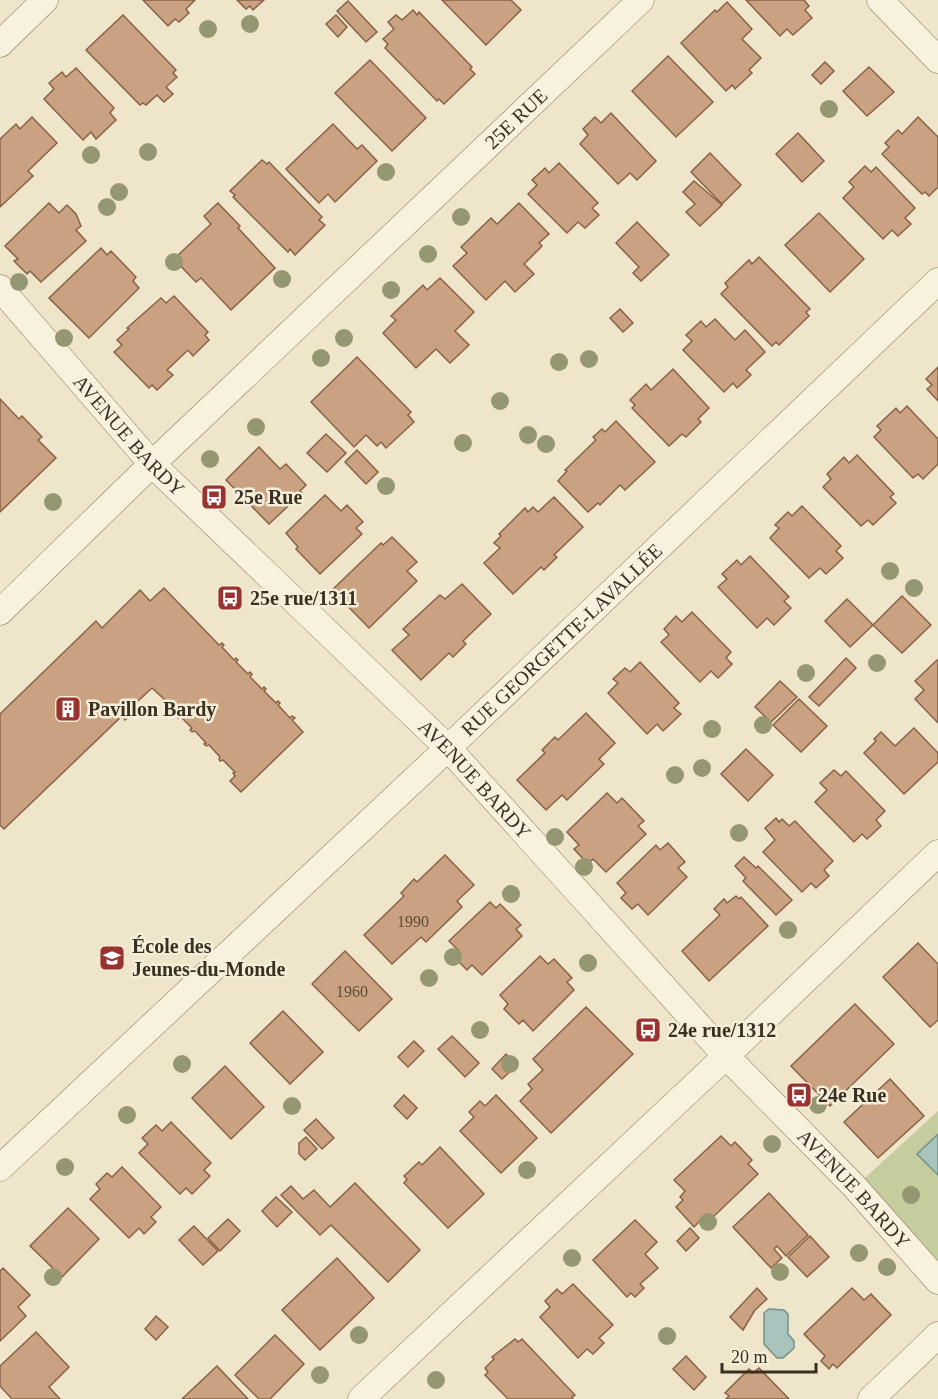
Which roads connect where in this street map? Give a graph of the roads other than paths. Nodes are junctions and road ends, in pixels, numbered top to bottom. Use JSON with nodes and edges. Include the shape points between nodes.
{"nodes":[{"id":1,"x":45,"y":0,"type":"edge"},
{"id":2,"x":641,"y":0,"type":"edge"},
{"id":3,"x":880,"y":0,"type":"edge"},
{"id":4,"x":0,"y":44,"type":"edge"},
{"id":5,"x":938,"y":60,"type":"edge"},
{"id":6,"x":938,"y":281,"type":"edge"},
{"id":7,"x":0,"y":288,"type":"edge"},
{"id":8,"x":152,"y":464,"type":"junction"},
{"id":9,"x":0,"y":612,"type":"edge"},
{"id":10,"x":448,"y":748,"type":"junction"},
{"id":11,"x":938,"y":853,"type":"edge"},
{"id":12,"x":726,"y":1056,"type":"junction"},
{"id":13,"x":0,"y":1168,"type":"edge"},
{"id":14,"x":938,"y":1281,"type":"edge"},
{"id":15,"x":938,"y":1335,"type":"edge"},
{"id":16,"x":361,"y":1399,"type":"edge"},
{"id":17,"x":871,"y":1399,"type":"edge"}],
"edges":[{"from":1,"to":4,"type":"street"},
{"from":2,"to":8,"type":"street","name":"25E RUE"},
{"from":3,"to":5,"type":"street"},
{"from":6,"to":10,"type":"street","name":"RUE GEORGETTE-LAVALLÉE"},
{"from":7,"to":8,"type":"street","name":"AVENUE BARDY"},
{"from":8,"to":9,"type":"street","name":"25E RUE"},
{"from":8,"to":10,"type":"street","name":"AVENUE BARDY"},
{"from":10,"to":12,"type":"street","name":"AVENUE BARDY"},
{"from":10,"to":13,"type":"street","name":"RUE GEORGETTE-LAVALLÉE"},
{"from":11,"to":12,"type":"street"},
{"from":12,"to":14,"type":"street","name":"AVENUE BARDY","via":[[853,1185]]},
{"from":12,"to":16,"type":"street"},
{"from":15,"to":17,"type":"street"}]}
